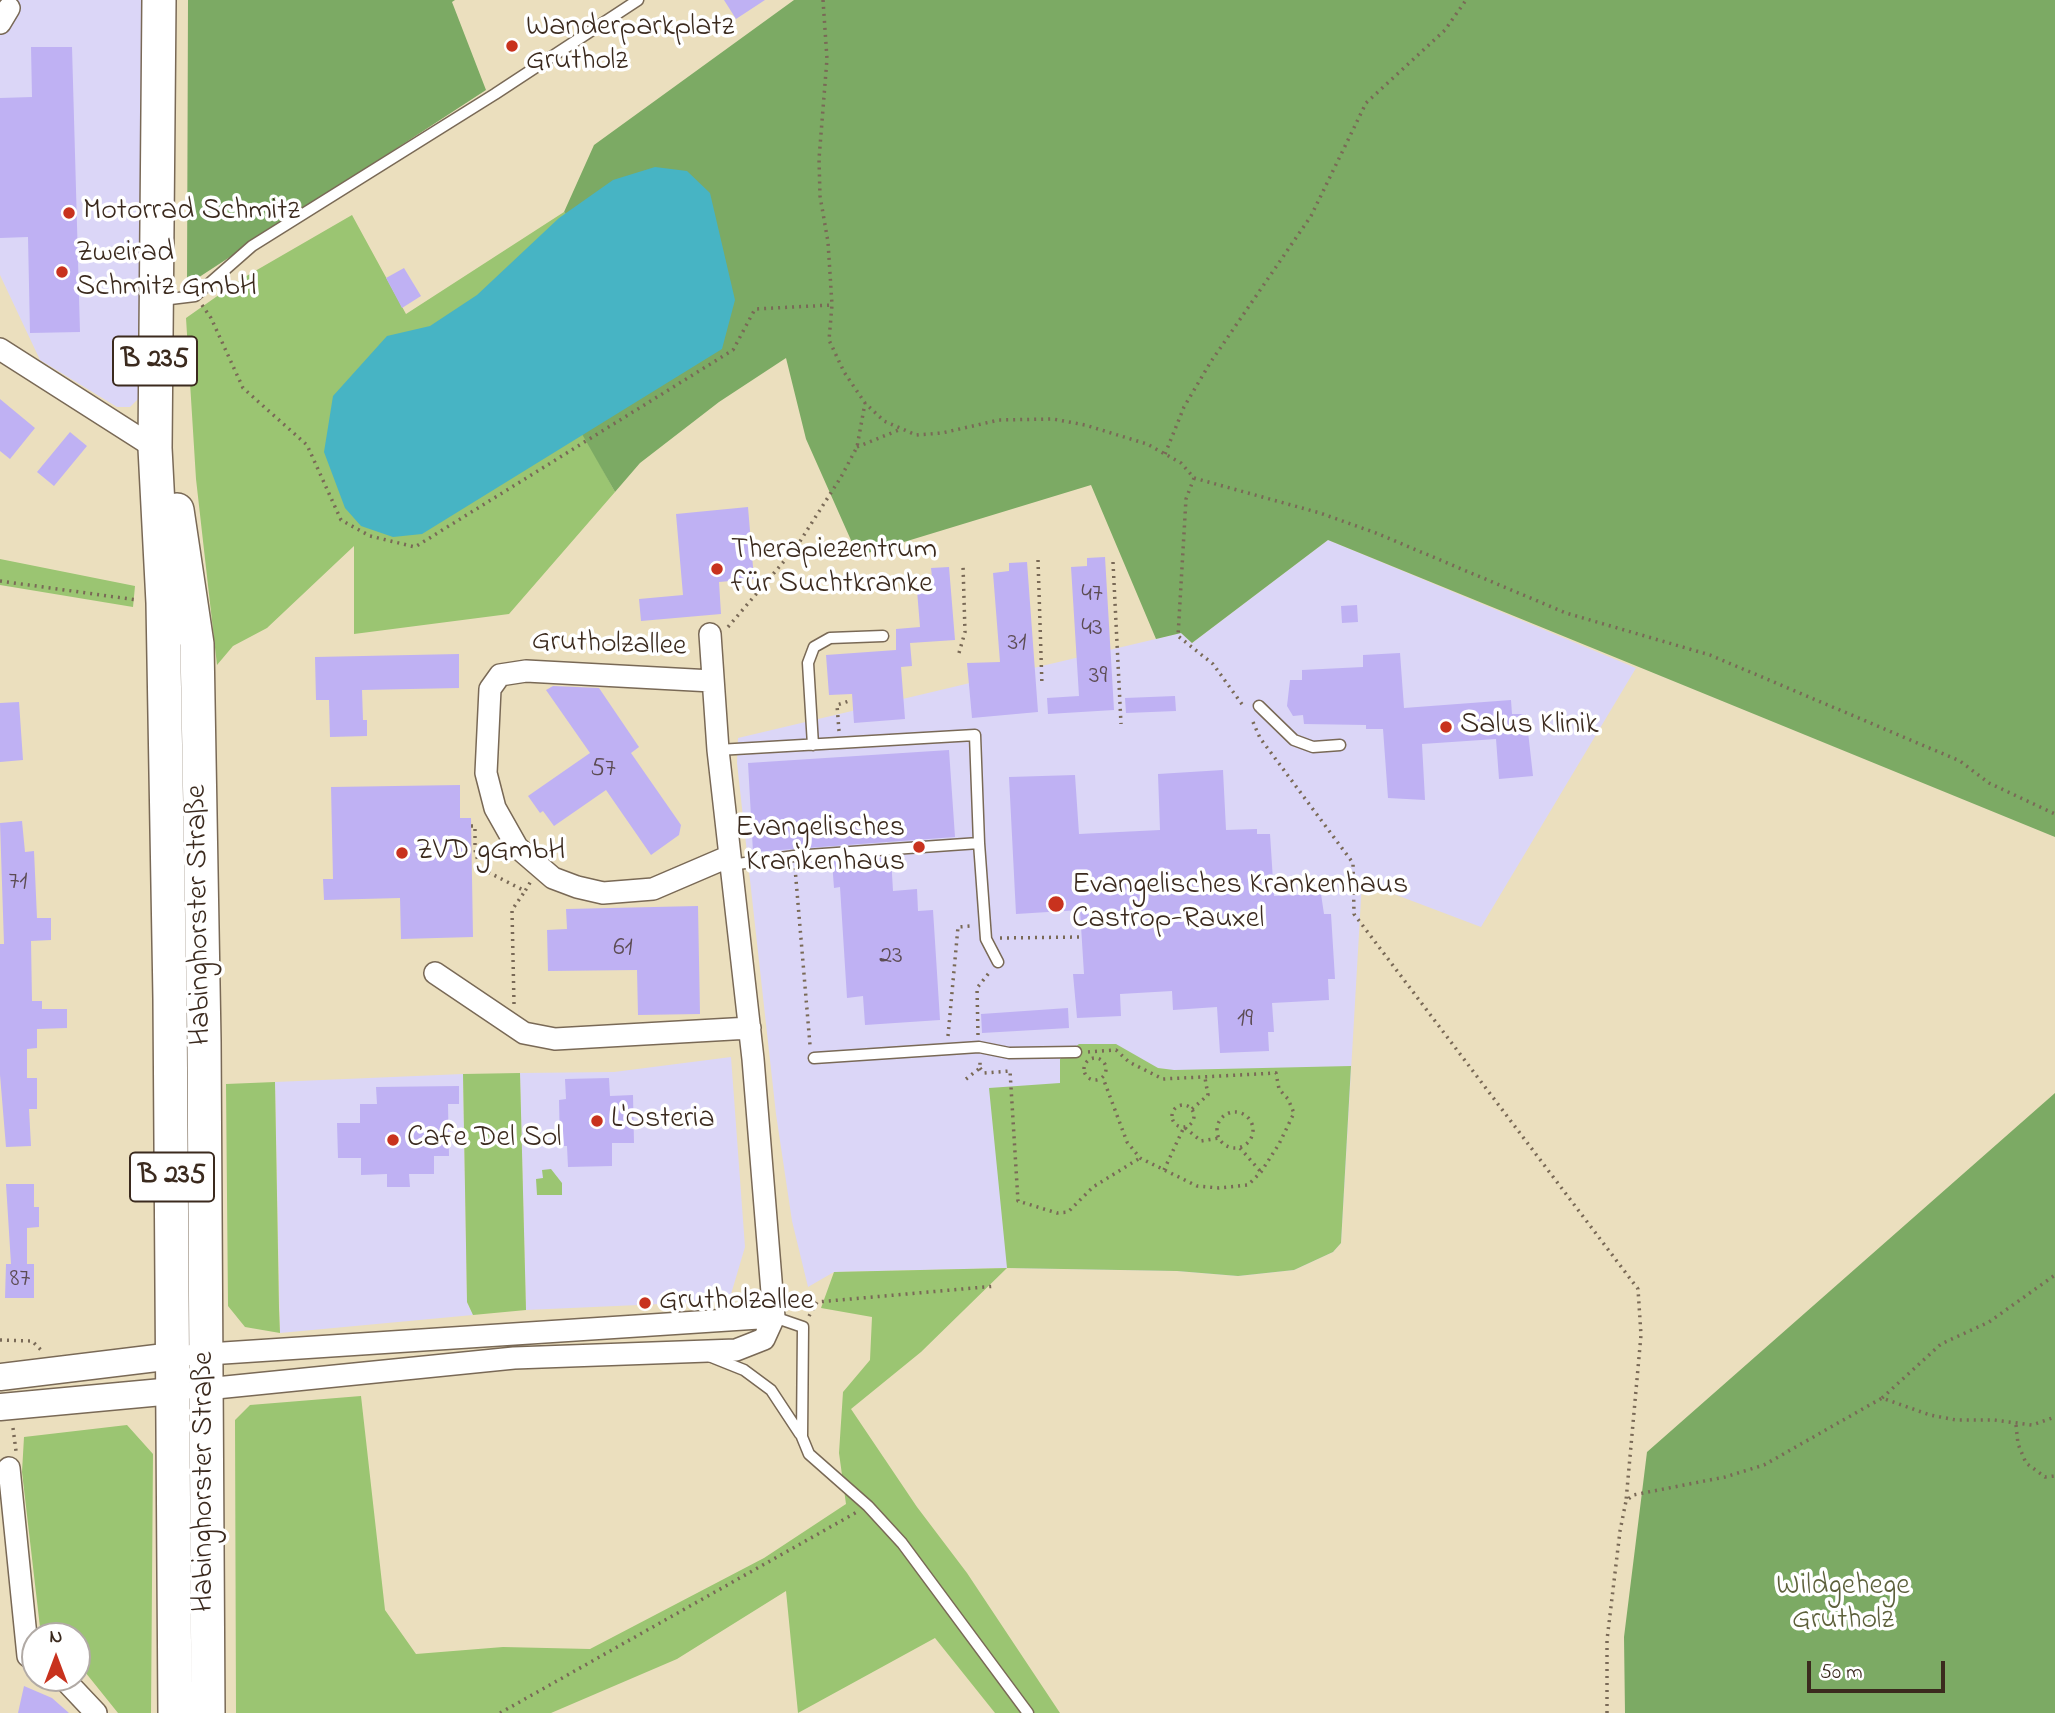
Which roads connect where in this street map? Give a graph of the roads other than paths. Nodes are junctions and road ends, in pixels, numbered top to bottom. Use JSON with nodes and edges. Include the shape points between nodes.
{"nodes":[{"id":1,"x":159,"y":0,"type":"edge"},
{"id":2,"x":638,"y":0,"type":"edge"},
{"id":3,"x":174,"y":299,"type":"junction"},
{"id":4,"x":0,"y":349,"type":"edge"},
{"id":5,"x":155,"y":448,"type":"junction"},
{"id":6,"x":177,"y":514,"type":"junction"},
{"id":7,"x":710,"y":634,"type":"road end"},
{"id":8,"x":883,"y":636,"type":"dead end"},
{"id":9,"x":712,"y":681,"type":"junction"},
{"id":10,"x":1259,"y":706,"type":"dead end"},
{"id":11,"x":813,"y":745,"type":"junction"},
{"id":12,"x":1340,"y":745,"type":"dead end"},
{"id":13,"x":718,"y":750,"type":"junction"},
{"id":14,"x":979,"y":844,"type":"junction"},
{"id":15,"x":730,"y":860,"type":"junction"},
{"id":16,"x":998,"y":962,"type":"road end"},
{"id":17,"x":435,"y":972,"type":"dead end"},
{"id":18,"x":750,"y":1028,"type":"junction"},
{"id":19,"x":1076,"y":1052,"type":"road end"},
{"id":20,"x":812,"y":1056,"type":"road end"},
{"id":21,"x":775,"y":1317,"type":"junction"},
{"id":22,"x":696,"y":1352,"type":"junction"},
{"id":23,"x":205,"y":1354,"type":"junction"},
{"id":24,"x":173,"y":1356,"type":"junction"},
{"id":25,"x":0,"y":1377,"type":"edge"},
{"id":26,"x":206,"y":1389,"type":"junction"},
{"id":27,"x":173,"y":1391,"type":"junction"},
{"id":28,"x":0,"y":1407,"type":"edge"},
{"id":29,"x":802,"y":1437,"type":"junction"},
{"id":30,"x":4,"y":1469,"type":"edge"},
{"id":31,"x":27,"y":1622,"type":"edge"},
{"id":32,"x":79,"y":1692,"type":"edge"},
{"id":33,"x":96,"y":1713,"type":"edge"},
{"id":34,"x":175,"y":1713,"type":"edge"},
{"id":35,"x":208,"y":1713,"type":"edge"},
{"id":36,"x":1028,"y":1713,"type":"edge"}],
"edges":[{"from":1,"to":3,"type":"main road","name":"Habinghorster Straße","number":"B 235","via":[[160,119]]},
{"from":2,"to":3,"type":"lane"},
{"from":3,"to":5,"type":"main road","name":"Habinghorster Straße","number":"B 235"},
{"from":3,"to":6,"type":"main road","name":"Habinghorster Straße","number":"B 235"},
{"from":4,"to":5,"type":"street"},
{"from":5,"to":6,"type":"main road","via":[[164,456],[167,489]]},
{"from":5,"to":24,"type":"main road","name":"Habinghorster Straße","number":"B 235","via":[[163,603]]},
{"from":6,"to":23,"type":"main road","name":"Habinghorster Straße","number":"B 235","via":[[197,644]]},
{"from":7,"to":9,"type":"street","name":"Grutholzallee"},
{"from":8,"to":11,"type":"lane","via":[[831,638],[814,647],[808,663]]},
{"from":9,"to":13,"type":"street","name":"Grutholzallee"},
{"from":9,"to":15,"type":"street","name":"Grutholzallee","via":[[526,671],[500,675],[490,689],[486,773],[495,808],[517,847],[554,878],[603,894],[653,888]]},
{"from":10,"to":12,"type":"lane","via":[[1294,740],[1313,747]]},
{"from":11,"to":13,"type":"lane"},
{"from":11,"to":14,"type":"lane","via":[[975,735]]},
{"from":13,"to":15,"type":"street","name":"Grutholzallee"},
{"from":14,"to":15,"type":"lane"},
{"from":14,"to":16,"type":"lane","via":[[986,939]]},
{"from":15,"to":18,"type":"street","name":"Grutholzallee"},
{"from":17,"to":18,"type":"street","via":[[513,1027],[555,1039]]},
{"from":18,"to":21,"type":"street","name":"Grutholzallee"},
{"from":19,"to":20,"type":"lane","via":[[1009,1054],[979,1047]]},
{"from":21,"to":22,"type":"street","via":[[764,1339],[754,1345]]},
{"from":21,"to":23,"type":"street"},
{"from":21,"to":29,"type":"lane","via":[[803,1327]]},
{"from":22,"to":26,"type":"street","via":[[514,1358]]},
{"from":22,"to":29,"type":"lane","via":[[744,1370],[771,1390]]},
{"from":23,"to":24,"type":"street"},
{"from":23,"to":26,"type":"main road","name":"Habinghorster Straße","number":"B 235"},
{"from":24,"to":25,"type":"street"},
{"from":24,"to":27,"type":"main road","name":"Habinghorster Straße","number":"B 235"},
{"from":26,"to":27,"type":"street"},
{"from":26,"to":35,"type":"main road","name":"Habinghorster Straße","number":"B 235"},
{"from":27,"to":28,"type":"street"},
{"from":27,"to":34,"type":"main road","name":"Habinghorster Straße","number":"B 235"},
{"from":29,"to":36,"type":"lane","via":[[809,1454],[902,1543]]},
{"from":30,"to":31,"type":"street"},
{"from":32,"to":33,"type":"street"}]}
